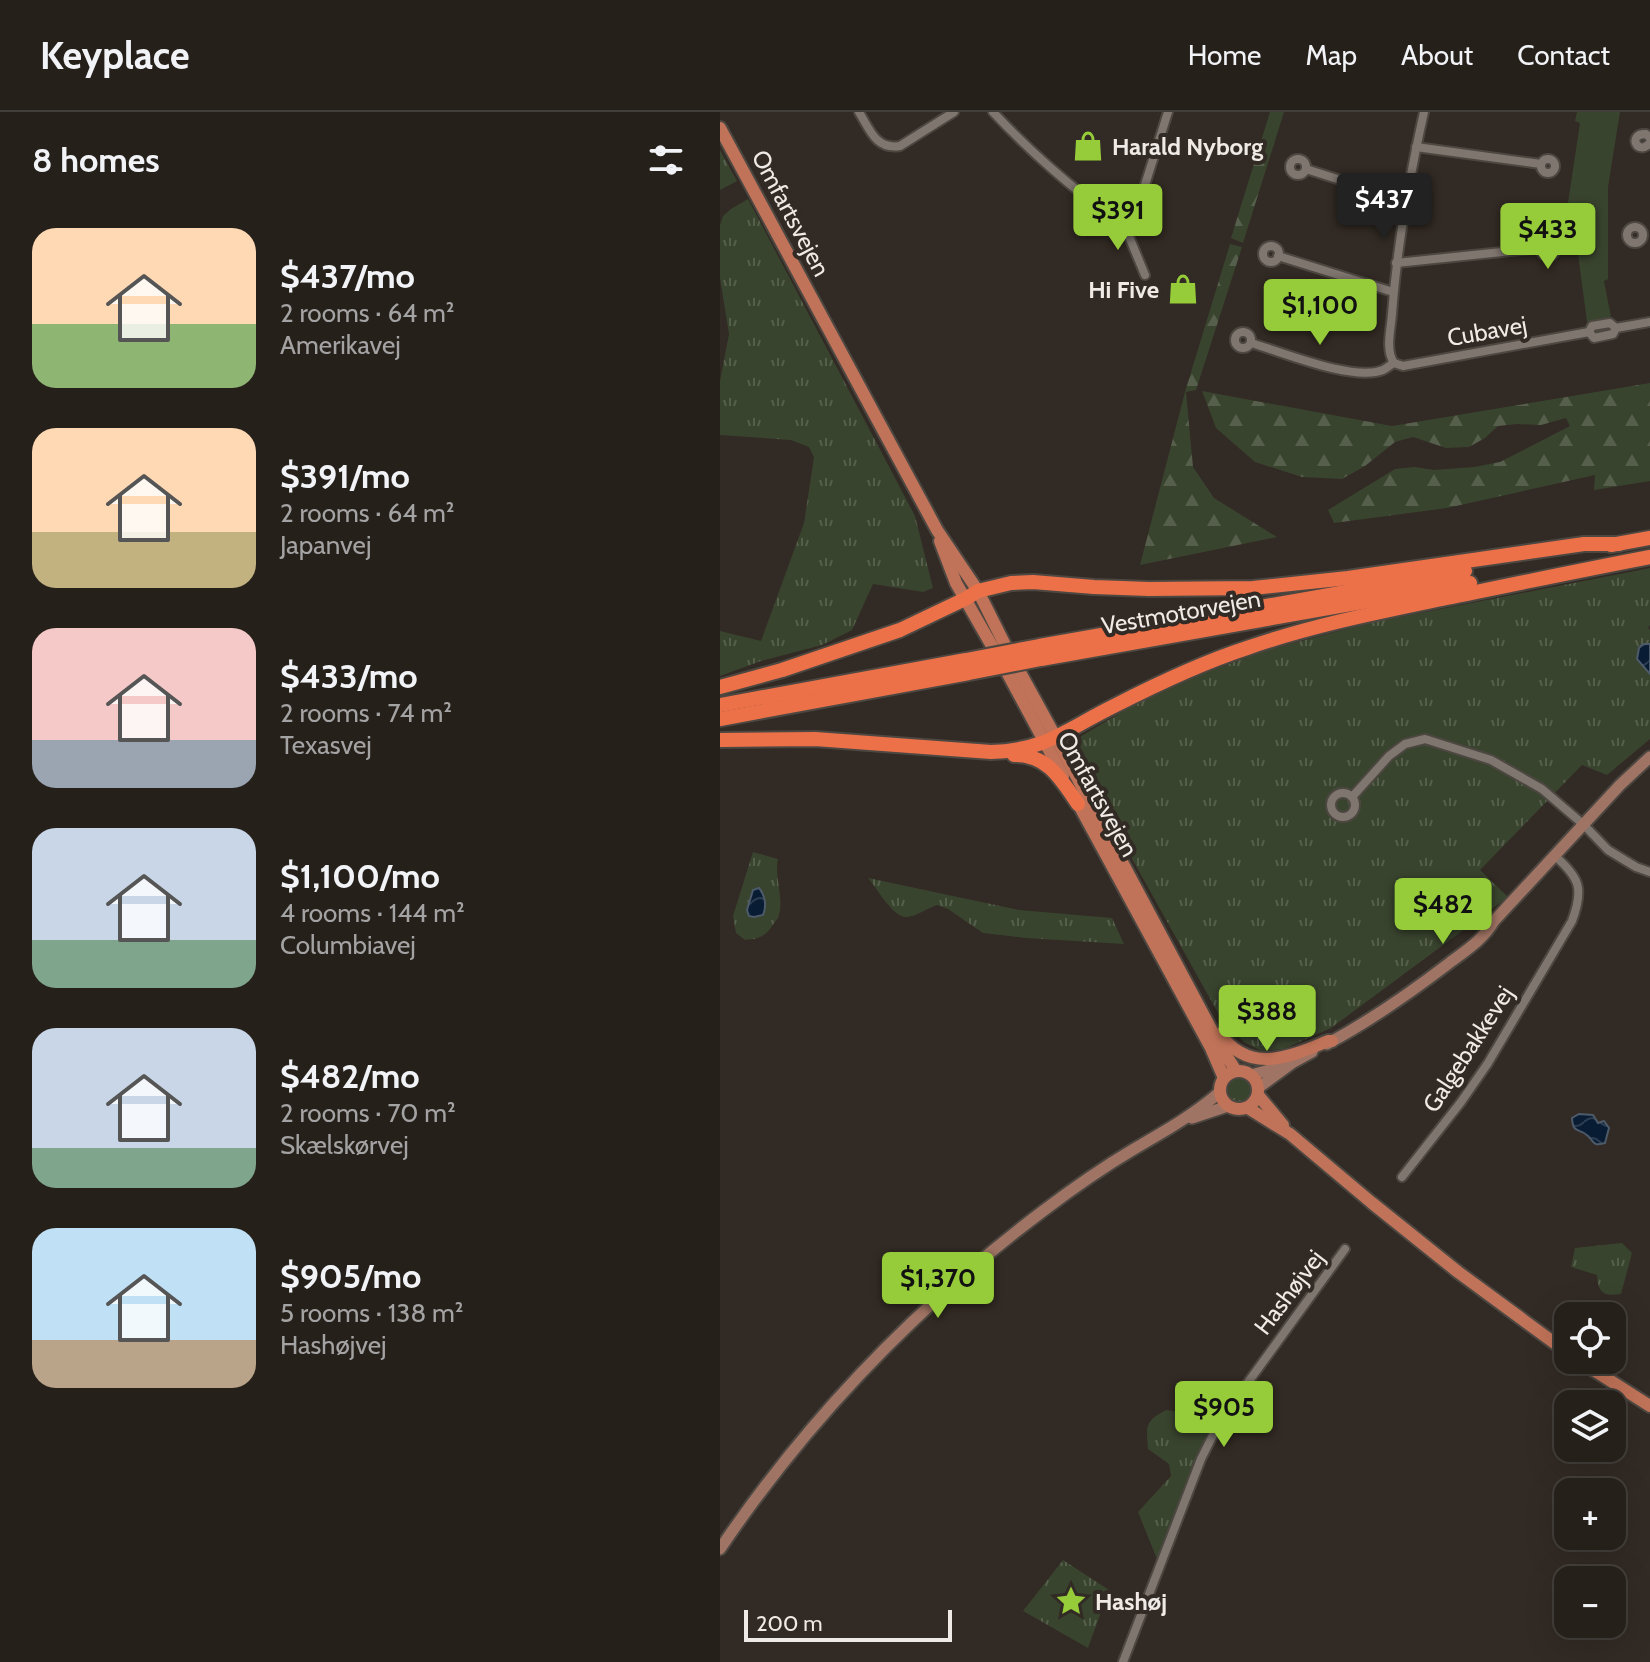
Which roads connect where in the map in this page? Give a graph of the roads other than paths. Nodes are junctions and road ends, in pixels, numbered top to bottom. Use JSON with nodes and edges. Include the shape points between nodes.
{"nodes":[{"id":1,"x":859,"y":112,"type":"edge"},
{"id":2,"x":954,"y":112,"type":"edge"},
{"id":3,"x":993,"y":112,"type":"edge"},
{"id":4,"x":1168,"y":112,"type":"edge"},
{"id":5,"x":1424,"y":112,"type":"edge"},
{"id":6,"x":720,"y":128,"type":"edge"},
{"id":7,"x":1416,"y":147,"type":"junction"},
{"id":8,"x":1541,"y":164,"type":"dead end"},
{"id":9,"x":1306,"y":169,"type":"dead end"},
{"id":10,"x":1406,"y":201,"type":"junction"},
{"id":11,"x":1121,"y":217,"type":"junction"},
{"id":12,"x":1541,"y":248,"type":"dead end"},
{"id":13,"x":1278,"y":256,"type":"dead end"},
{"id":14,"x":1396,"y":263,"type":"junction"},
{"id":15,"x":1145,"y":275,"type":"dead end"},
{"id":16,"x":1393,"y":292,"type":"junction"},
{"id":17,"x":1650,"y":322,"type":"edge"},
{"id":18,"x":1251,"y":343,"type":"dead end"},
{"id":19,"x":1394,"y":363,"type":"junction"},
{"id":20,"x":1650,"y":538,"type":"edge"},
{"id":21,"x":1619,"y":544,"type":"junction"},
{"id":22,"x":1650,"y":551,"type":"edge"},
{"id":23,"x":1650,"y":557,"type":"edge"},
{"id":24,"x":971,"y":595,"type":"junction"},
{"id":25,"x":1040,"y":653,"type":"junction"},
{"id":26,"x":968,"y":667,"type":"junction"},
{"id":27,"x":720,"y":687,"type":"edge"},
{"id":28,"x":720,"y":705,"type":"edge"},
{"id":29,"x":720,"y":719,"type":"edge"},
{"id":30,"x":720,"y":740,"type":"edge"},
{"id":31,"x":1050,"y":740,"type":"junction"},
{"id":32,"x":947,"y":749,"type":"junction"},
{"id":33,"x":1650,"y":757,"type":"edge"},
{"id":34,"x":1352,"y":797,"type":"dead end"},
{"id":35,"x":1078,"y":804,"type":"junction"},
{"id":36,"x":1584,"y":825,"type":"junction"},
{"id":37,"x":1555,"y":856,"type":"junction"},
{"id":38,"x":1650,"y":872,"type":"edge"},
{"id":39,"x":1192,"y":992,"type":"junction"},
{"id":40,"x":1332,"y":1041,"type":"junction"},
{"id":41,"x":1292,"y":1063,"type":"junction"},
{"id":42,"x":1230,"y":1074,"type":"junction"},
{"id":43,"x":1251,"y":1075,"type":"junction"},
{"id":44,"x":1220,"y":1092,"type":"junction"},
{"id":45,"x":1258,"y":1092,"type":"junction"},
{"id":46,"x":1228,"y":1106,"type":"junction"},
{"id":47,"x":1248,"y":1108,"type":"junction"},
{"id":48,"x":1184,"y":1120,"type":"junction"},
{"id":49,"x":1290,"y":1134,"type":"junction"},
{"id":50,"x":1402,"y":1177,"type":"dead end"},
{"id":51,"x":1345,"y":1249,"type":"dead end"},
{"id":52,"x":1554,"y":1343,"type":"edge"},
{"id":53,"x":1600,"y":1374,"type":"edge"},
{"id":54,"x":1650,"y":1406,"type":"edge"},
{"id":55,"x":720,"y":1549,"type":"edge"},
{"id":56,"x":1123,"y":1662,"type":"edge"}],
"edges":[{"from":1,"to":2,"type":"street","via":[[878,142],[891,147]]},
{"from":3,"to":11,"type":"street","via":[[1070,185],[1108,215]]},
{"from":4,"to":11,"type":"street","via":[[1139,204]]},
{"from":5,"to":7,"type":"street"},
{"from":6,"to":24,"type":"main road","name":"Omfartsvejen"},
{"from":7,"to":8,"type":"street"},
{"from":7,"to":10,"type":"street"},
{"from":9,"to":10,"type":"street"},
{"from":10,"to":14,"type":"street"},
{"from":11,"to":15,"type":"street"},
{"from":12,"to":14,"type":"street"},
{"from":13,"to":16,"type":"street"},
{"from":14,"to":16,"type":"street"},
{"from":16,"to":19,"type":"street"},
{"from":17,"to":19,"type":"street","name":"Cubavej","via":[[1616,328],[1601,324],[1589,332],[1403,366]]},
{"from":18,"to":19,"type":"street","name":"Cubavej","via":[[1347,371],[1383,370]]},
{"from":20,"to":21,"type":"highway","name":"Vestmotorvejen"},
{"from":21,"to":24,"type":"highway","via":[[1584,544],[1265,587],[1149,589],[1033,582]]},
{"from":21,"to":25,"type":"highway","name":"Vestmotorvejen"},
{"from":22,"to":25,"type":"highway","name":"Vestmotorvejen"},
{"from":23,"to":31,"type":"highway","via":[[1284,636],[1183,672]]},
{"from":24,"to":27,"type":"highway","via":[[900,630]]},
{"from":24,"to":31,"type":"main road","name":"Omfartsvejen","via":[[1008,674]]},
{"from":24,"to":31,"type":"main road","name":"Omfartsvejen","via":[[1005,645]]},
{"from":25,"to":26,"type":"highway","name":"Vestmotorvejen","bridge":true},
{"from":26,"to":28,"type":"highway","name":"Vestmotorvejen"},
{"from":26,"to":29,"type":"highway","name":"Vestmotorvejen"},
{"from":30,"to":32,"type":"highway","via":[[815,739]]},
{"from":31,"to":32,"type":"highway","via":[[1013,752]]},
{"from":31,"to":35,"type":"main road","name":"Omfartsvejen"},
{"from":31,"to":39,"type":"main road","name":"Omfartsvejen"},
{"from":32,"to":35,"type":"highway","via":[[1041,760]]},
{"from":33,"to":36,"type":"main road"},
{"from":34,"to":36,"type":"street","via":[[1389,756],[1405,744],[1425,739],[1491,760],[1542,789]]},
{"from":35,"to":42,"type":"main road","name":"Omfartsvejen"},
{"from":36,"to":37,"type":"main road"},
{"from":36,"to":38,"type":"street","via":[[1608,850]]},
{"from":37,"to":40,"type":"main road","via":[[1486,935],[1419,986]]},
{"from":37,"to":50,"type":"street","name":"Galgebakkevej","via":[[1576,877],[1578,905],[1572,921],[1488,1063]]},
{"from":39,"to":40,"type":"main road","via":[[1226,1043],[1246,1055],[1284,1058]]},
{"from":39,"to":42,"type":"main road","name":"Omfartsvejen"},
{"from":40,"to":41,"type":"main road"},
{"from":41,"to":43,"type":"main road"},
{"from":41,"to":45,"type":"main road"},
{"from":42,"to":43,"type":"main road"},
{"from":42,"to":44,"type":"main road"},
{"from":43,"to":45,"type":"main road"},
{"from":44,"to":46,"type":"main road"},
{"from":44,"to":48,"type":"main road"},
{"from":45,"to":47,"type":"main road"},
{"from":45,"to":49,"type":"main road"},
{"from":46,"to":47,"type":"main road"},
{"from":46,"to":48,"type":"main road"},
{"from":47,"to":49,"type":"main road"},
{"from":48,"to":55,"type":"main road","via":[[1044,1210],[929,1305],[837,1398]]},
{"from":49,"to":52,"type":"main road","via":[[1458,1272]]},
{"from":51,"to":56,"type":"street","name":"Hashøjvej","via":[[1217,1427]]},
{"from":53,"to":54,"type":"main road"}]}
